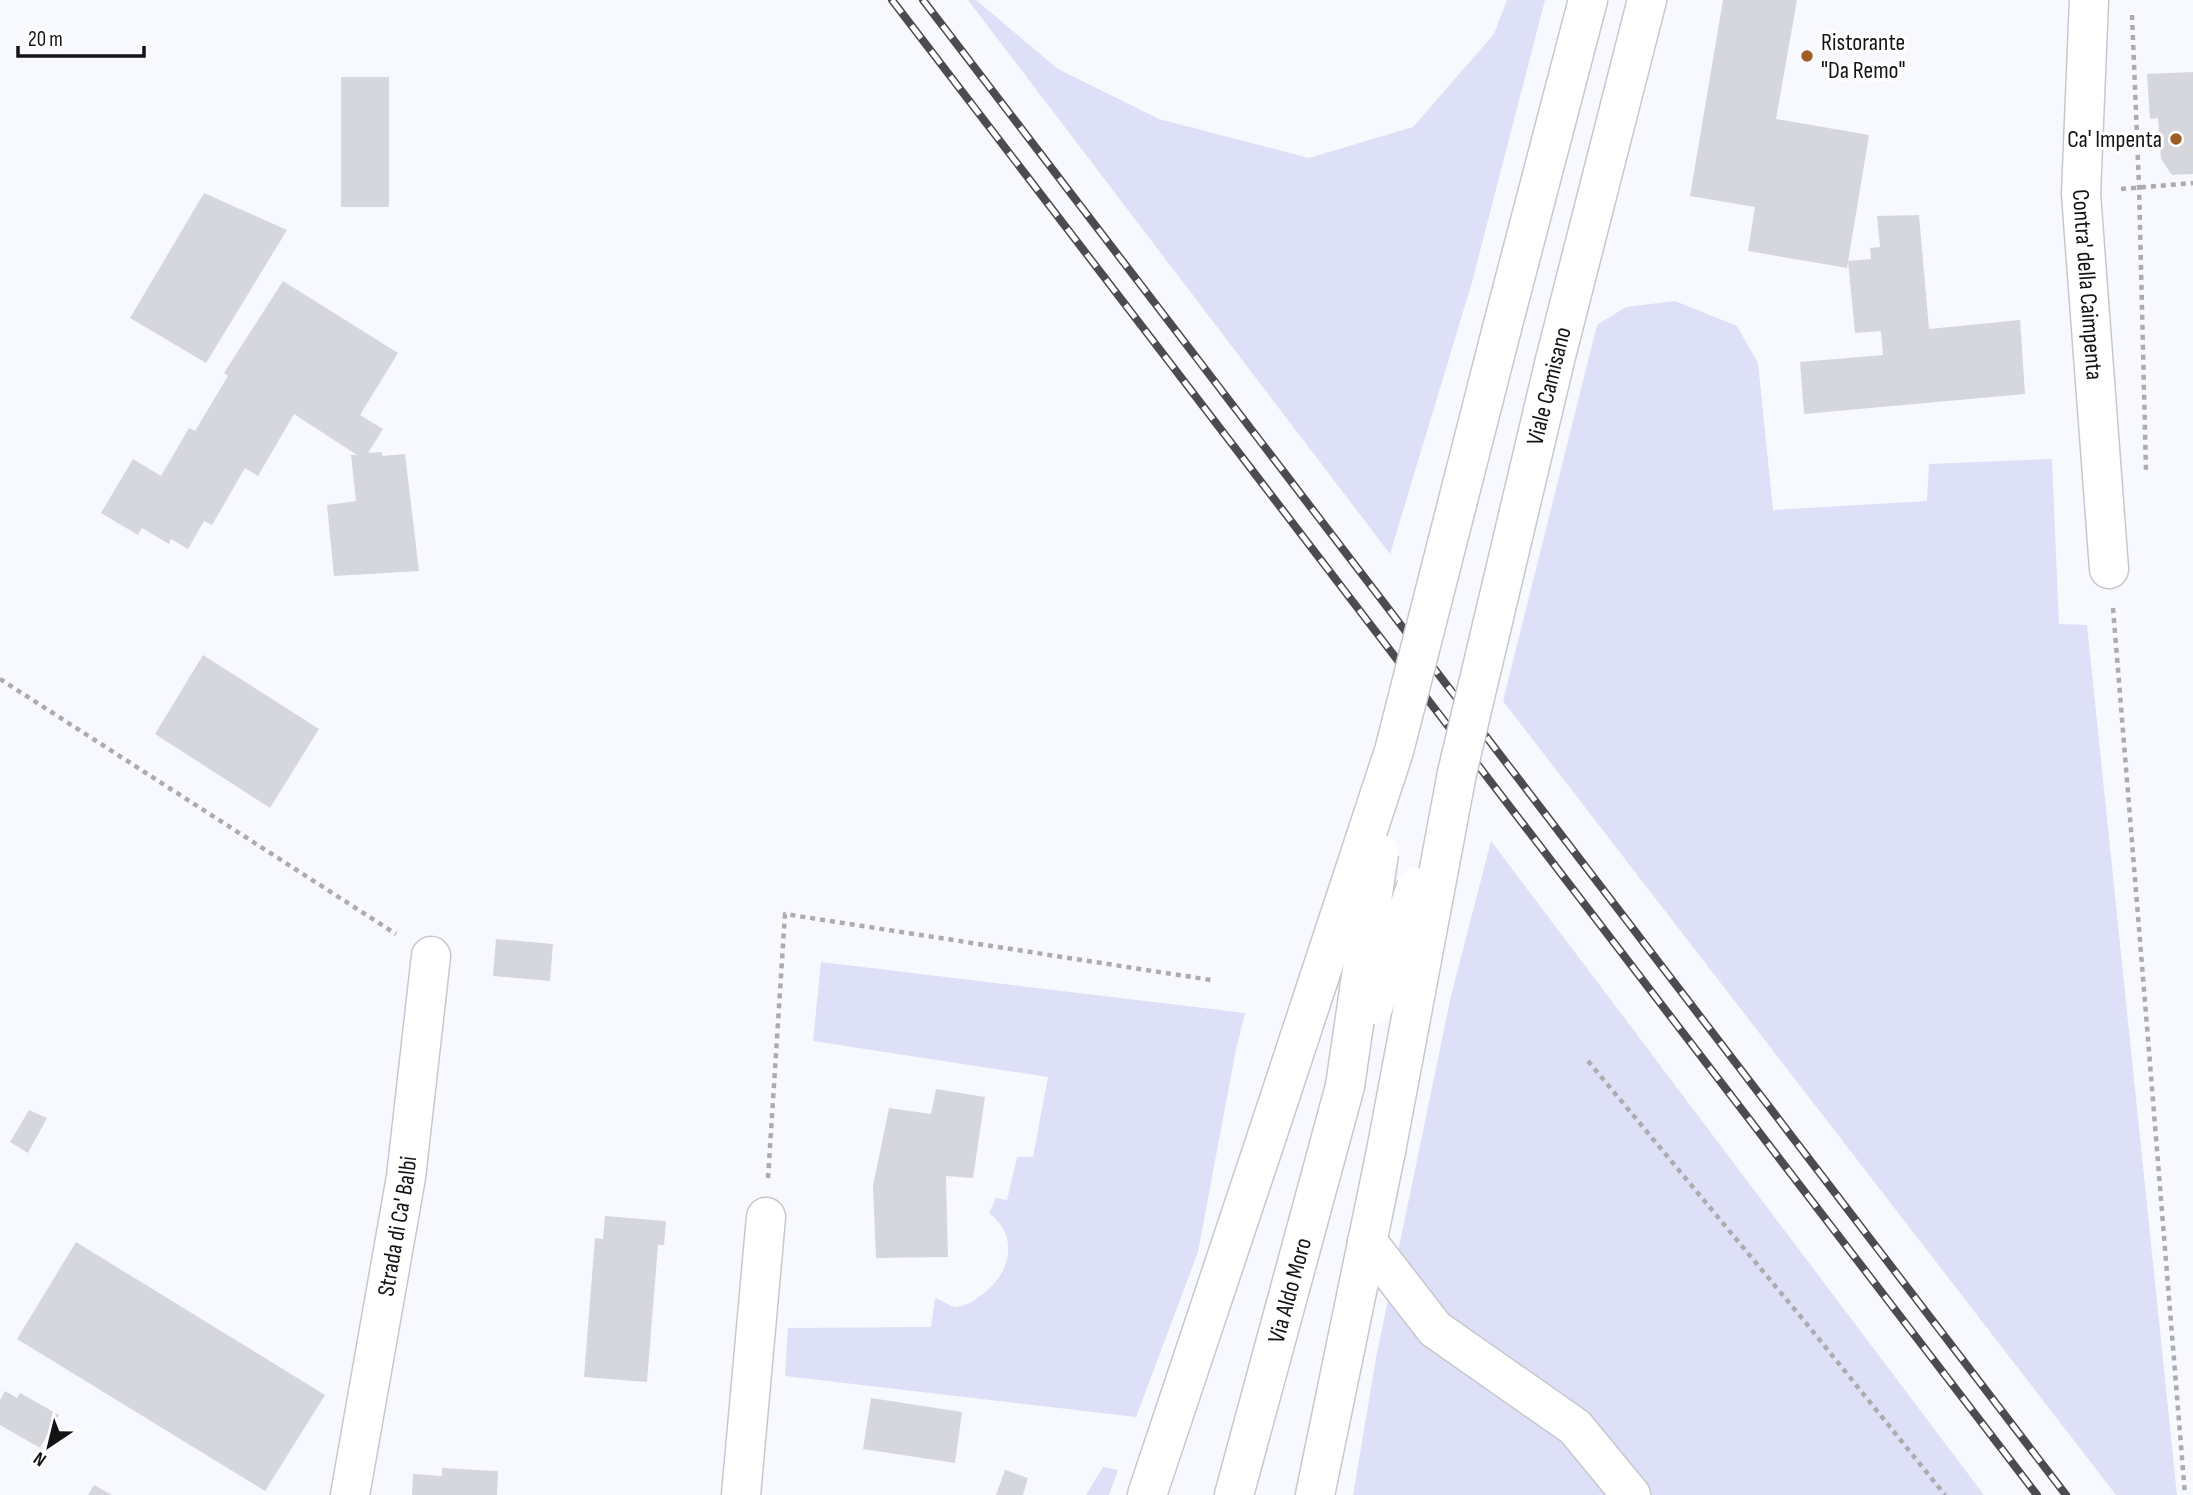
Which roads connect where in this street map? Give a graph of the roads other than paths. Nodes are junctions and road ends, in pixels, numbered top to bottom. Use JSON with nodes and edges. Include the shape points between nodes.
{"nodes":[{"id":1,"x":1588,"y":0,"type":"edge"},
{"id":2,"x":1647,"y":0,"type":"edge"},
{"id":3,"x":2089,"y":0,"type":"edge"},
{"id":4,"x":2109,"y":569,"type":"road end"},
{"id":5,"x":1394,"y":751,"type":"junction"},
{"id":6,"x":1457,"y":773,"type":"junction"},
{"id":7,"x":430,"y":956,"type":"road end"},
{"id":8,"x":1345,"y":1086,"type":"junction"},
{"id":9,"x":766,"y":1217,"type":"road end"},
{"id":10,"x":1367,"y":1241,"type":"junction"},
{"id":11,"x":350,"y":1495,"type":"edge"},
{"id":12,"x":741,"y":1495,"type":"edge"},
{"id":13,"x":1147,"y":1495,"type":"edge"},
{"id":14,"x":1234,"y":1495,"type":"edge"},
{"id":15,"x":1315,"y":1495,"type":"edge"},
{"id":16,"x":1631,"y":1495,"type":"edge"}],
"edges":[{"from":1,"to":5,"type":"main road","bridge":true},
{"from":2,"to":6,"type":"main road","name":"Viale Camisano","bridge":true},
{"from":3,"to":4,"type":"main road","name":"Contra' della Caimpenta","via":[[2081,194]]},
{"from":5,"to":8,"type":"main road","name":"Via Aldo Moro","bridge":true},
{"from":5,"to":13,"type":"main road","bridge":true},
{"from":6,"to":8,"type":"main road","name":"Via Aldo Moro","bridge":true},
{"from":6,"to":10,"type":"main road","bridge":true},
{"from":7,"to":11,"type":"main road","name":"Strada di Ca' Balbi","via":[[406,1177]]},
{"from":8,"to":14,"type":"main road","name":"Via Aldo Moro"},
{"from":9,"to":12,"type":"main road"},
{"from":10,"to":15,"type":"main road"},
{"from":10,"to":16,"type":"main road","via":[[1435,1329],[1575,1427]]}]}
